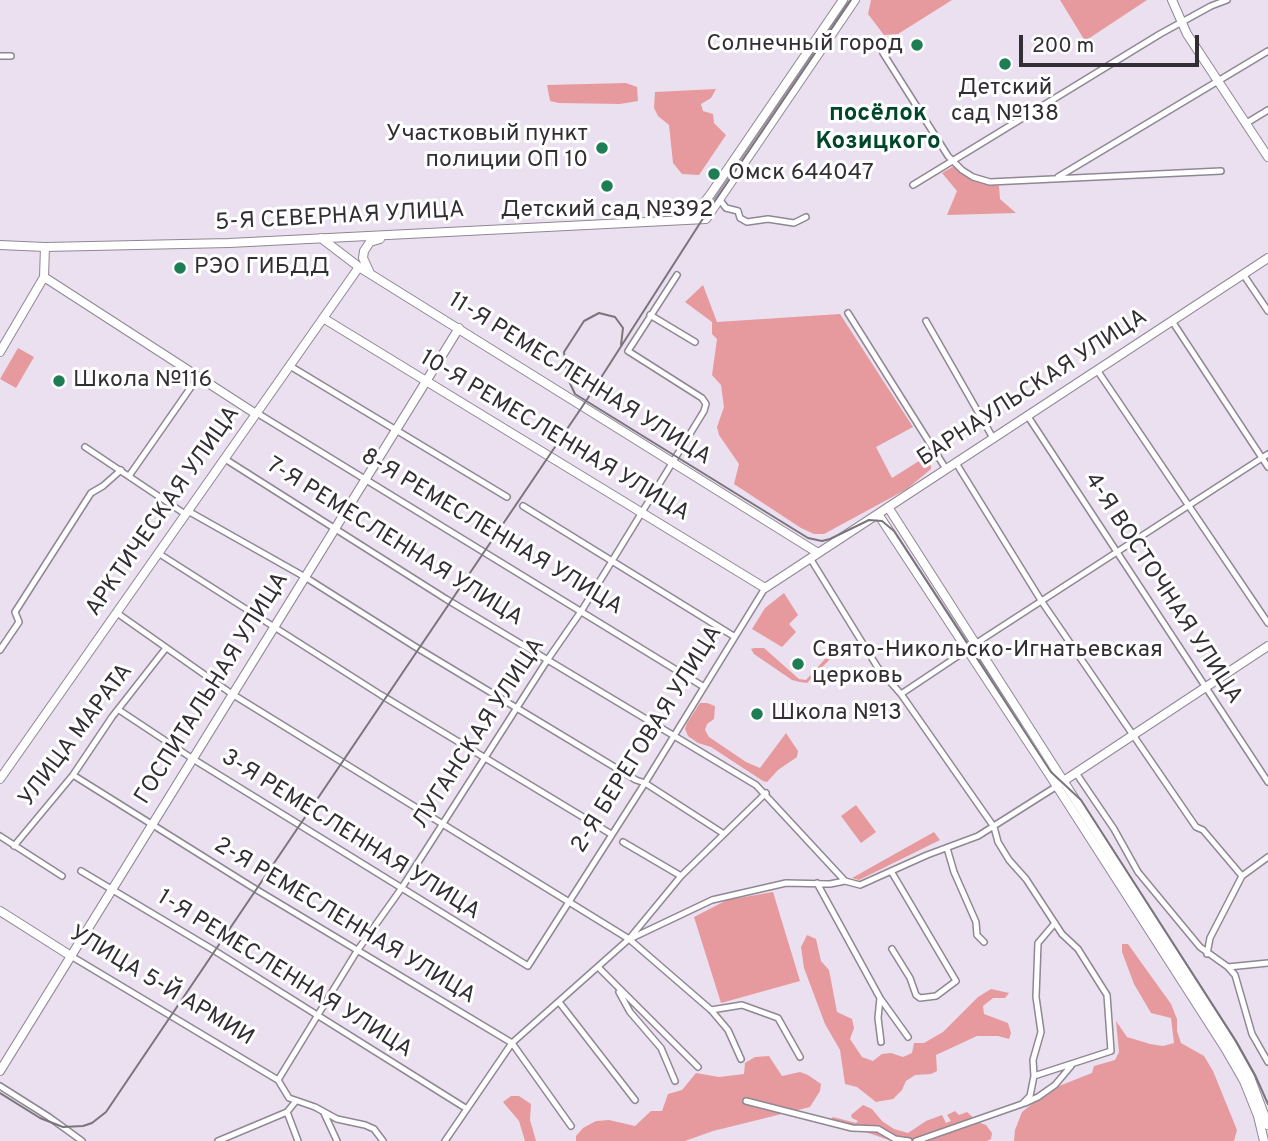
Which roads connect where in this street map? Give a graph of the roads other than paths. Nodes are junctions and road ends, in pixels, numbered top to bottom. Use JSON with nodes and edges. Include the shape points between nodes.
{"nodes":[{"id":1,"x":843,"y":0,"type":"edge"},
{"id":2,"x":855,"y":0,"type":"edge"},
{"id":3,"x":1172,"y":0,"type":"edge"},
{"id":4,"x":1227,"y":0,"type":"edge"},
{"id":5,"x":1181,"y":22,"type":"junction"},
{"id":6,"x":1268,"y":51,"type":"edge"},
{"id":7,"x":883,"y":53,"type":"dead end"},
{"id":8,"x":0,"y":56,"type":"edge"},
{"id":9,"x":11,"y":56,"type":"dead end"},
{"id":10,"x":1217,"y":81,"type":"junction"},
{"id":11,"x":1268,"y":110,"type":"edge"},
{"id":12,"x":1245,"y":124,"type":"junction"},
{"id":13,"x":747,"y":141,"type":"junction"},
{"id":14,"x":756,"y":146,"type":"junction"},
{"id":15,"x":1268,"y":157,"type":"edge"},
{"id":16,"x":951,"y":161,"type":"junction"},
{"id":17,"x":1221,"y":171,"type":"dead end"},
{"id":18,"x":1056,"y":179,"type":"junction"},
{"id":19,"x":913,"y":185,"type":"dead end"},
{"id":20,"x":720,"y":200,"type":"junction"},
{"id":21,"x":806,"y":217,"type":"dead end"},
{"id":22,"x":681,"y":221,"type":"junction"},
{"id":23,"x":392,"y":235,"type":"junction"},
{"id":24,"x":321,"y":239,"type":"junction"},
{"id":25,"x":0,"y":245,"type":"edge"},
{"id":26,"x":45,"y":247,"type":"junction"},
{"id":27,"x":1268,"y":258,"type":"edge"},
{"id":28,"x":359,"y":267,"type":"junction"},
{"id":29,"x":1243,"y":274,"type":"junction"},
{"id":30,"x":677,"y":275,"type":"dead end"},
{"id":31,"x":373,"y":276,"type":"junction"},
{"id":32,"x":44,"y":277,"type":"junction"},
{"id":33,"x":1268,"y":311,"type":"edge"},
{"id":34,"x":848,"y":313,"type":"dead end"},
{"id":35,"x":650,"y":315,"type":"junction"},
{"id":36,"x":323,"y":318,"type":"junction"},
{"id":37,"x":926,"y":321,"type":"dead end"},
{"id":38,"x":1172,"y":321,"type":"junction"},
{"id":39,"x":460,"y":328,"type":"junction"},
{"id":40,"x":695,"y":342,"type":"dead end"},
{"id":41,"x":0,"y":352,"type":"edge"},
{"id":42,"x":290,"y":366,"type":"junction"},
{"id":43,"x":1097,"y":370,"type":"junction"},
{"id":44,"x":198,"y":377,"type":"junction"},
{"id":45,"x":426,"y":381,"type":"junction"},
{"id":46,"x":257,"y":413,"type":"junction"},
{"id":47,"x":1027,"y":415,"type":"junction"},
{"id":48,"x":396,"y":431,"type":"junction"},
{"id":49,"x":993,"y":438,"type":"junction"},
{"id":50,"x":85,"y":447,"type":"dead end"},
{"id":51,"x":1265,"y":456,"type":"edge"},
{"id":52,"x":225,"y":458,"type":"junction"},
{"id":53,"x":673,"y":461,"type":"junction"},
{"id":54,"x":956,"y":463,"type":"junction"},
{"id":55,"x":1268,"y":467,"type":"edge"},
{"id":56,"x":946,"y":469,"type":"junction"},
{"id":57,"x":121,"y":470,"type":"junction"},
{"id":58,"x":129,"y":475,"type":"junction"},
{"id":59,"x":365,"y":480,"type":"junction"},
{"id":60,"x":507,"y":496,"type":"dead end"},
{"id":61,"x":523,"y":506,"type":"dead end"},
{"id":62,"x":888,"y":507,"type":"junction"},
{"id":63,"x":1189,"y":507,"type":"junction"},
{"id":64,"x":187,"y":512,"type":"junction"},
{"id":65,"x":642,"y":513,"type":"junction"},
{"id":66,"x":878,"y":514,"type":"junction"},
{"id":67,"x":335,"y":528,"type":"junction"},
{"id":68,"x":818,"y":553,"type":"junction"},
{"id":69,"x":1118,"y":553,"type":"junction"},
{"id":70,"x":158,"y":554,"type":"junction"},
{"id":71,"x":810,"y":558,"type":"junction"},
{"id":72,"x":612,"y":561,"type":"junction"},
{"id":73,"x":305,"y":577,"type":"junction"},
{"id":74,"x":765,"y":588,"type":"junction"},
{"id":75,"x":1042,"y":602,"type":"junction"},
{"id":76,"x":582,"y":610,"type":"junction"},
{"id":77,"x":117,"y":613,"type":"junction"},
{"id":78,"x":1268,"y":622,"type":"edge"},
{"id":79,"x":274,"y":627,"type":"junction"},
{"id":80,"x":735,"y":637,"type":"junction"},
{"id":81,"x":1268,"y":646,"type":"edge"},
{"id":82,"x":971,"y":647,"type":"junction"},
{"id":83,"x":166,"y":648,"type":"junction"},
{"id":84,"x":0,"y":650,"type":"edge"},
{"id":85,"x":548,"y":659,"type":"junction"},
{"id":86,"x":704,"y":687,"type":"junction"},
{"id":87,"x":1205,"y":688,"type":"junction"},
{"id":88,"x":232,"y":694,"type":"junction"},
{"id":89,"x":901,"y":694,"type":"junction"},
{"id":90,"x":517,"y":709,"type":"junction"},
{"id":91,"x":119,"y":710,"type":"junction"},
{"id":92,"x":1134,"y":734,"type":"junction"},
{"id":93,"x":675,"y":735,"type":"junction"},
{"id":94,"x":486,"y":757,"type":"junction"},
{"id":95,"x":193,"y":759,"type":"junction"},
{"id":96,"x":1076,"y":773,"type":"junction"},
{"id":97,"x":73,"y":775,"type":"junction"},
{"id":98,"x":0,"y":779,"type":"edge"},
{"id":99,"x":1268,"y":782,"type":"edge"},
{"id":100,"x":645,"y":783,"type":"junction"},
{"id":101,"x":1061,"y":783,"type":"junction"},
{"id":102,"x":766,"y":793,"type":"junction"},
{"id":103,"x":444,"y":823,"type":"junction"},
{"id":104,"x":152,"y":825,"type":"junction"},
{"id":105,"x":995,"y":827,"type":"junction"},
{"id":106,"x":611,"y":834,"type":"junction"},
{"id":107,"x":724,"y":834,"type":"junction"},
{"id":108,"x":0,"y":836,"type":"edge"},
{"id":109,"x":623,"y":842,"type":"dead end"},
{"id":110,"x":14,"y":846,"type":"junction"},
{"id":111,"x":947,"y":848,"type":"junction"},
{"id":112,"x":1268,"y":857,"type":"edge"},
{"id":113,"x":1109,"y":862,"type":"junction"},
{"id":114,"x":891,"y":871,"type":"junction"},
{"id":115,"x":81,"y":872,"type":"dead end"},
{"id":116,"x":62,"y":876,"type":"dead end"},
{"id":117,"x":681,"y":876,"type":"junction"},
{"id":118,"x":1242,"y":876,"type":"junction"},
{"id":119,"x":845,"y":881,"type":"junction"},
{"id":120,"x":817,"y":883,"type":"junction"},
{"id":121,"x":111,"y":889,"type":"junction"},
{"id":122,"x":401,"y":889,"type":"junction"},
{"id":123,"x":569,"y":902,"type":"junction"},
{"id":124,"x":0,"y":911,"type":"edge"},
{"id":125,"x":1055,"y":923,"type":"junction"},
{"id":126,"x":629,"y":939,"type":"junction"},
{"id":127,"x":984,"y":942,"type":"dead end"},
{"id":128,"x":892,"y":950,"type":"dead end"},
{"id":129,"x":357,"y":951,"type":"junction"},
{"id":130,"x":1207,"y":954,"type":"junction"},
{"id":131,"x":71,"y":956,"type":"junction"},
{"id":132,"x":1268,"y":962,"type":"edge"},
{"id":133,"x":528,"y":966,"type":"joint"},
{"id":134,"x":1228,"y":967,"type":"junction"},
{"id":135,"x":599,"y":968,"type":"junction"},
{"id":136,"x":615,"y":984,"type":"junction"},
{"id":137,"x":880,"y":998,"type":"junction"},
{"id":138,"x":559,"y":1002,"type":"junction"},
{"id":139,"x":711,"y":1010,"type":"junction"},
{"id":140,"x":318,"y":1017,"type":"junction"},
{"id":141,"x":908,"y":1037,"type":"dead end"},
{"id":142,"x":881,"y":1042,"type":"dead end"},
{"id":143,"x":512,"y":1043,"type":"junction"},
{"id":144,"x":800,"y":1057,"type":"dead end"},
{"id":145,"x":741,"y":1059,"type":"dead end"},
{"id":146,"x":1268,"y":1062,"type":"edge"},
{"id":147,"x":1071,"y":1066,"type":"junction"},
{"id":148,"x":698,"y":1067,"type":"dead end"},
{"id":149,"x":0,"y":1071,"type":"edge"},
{"id":150,"x":1034,"y":1076,"type":"junction"},
{"id":151,"x":278,"y":1080,"type":"junction"},
{"id":152,"x":675,"y":1080,"type":"dead end"},
{"id":153,"x":0,"y":1086,"type":"edge"},
{"id":154,"x":635,"y":1100,"type":"dead end"},
{"id":155,"x":296,"y":1101,"type":"junction"},
{"id":156,"x":746,"y":1101,"type":"dead end"},
{"id":157,"x":1022,"y":1104,"type":"junction"},
{"id":158,"x":467,"y":1109,"type":"junction"},
{"id":159,"x":287,"y":1112,"type":"junction"},
{"id":160,"x":324,"y":1113,"type":"junction"},
{"id":161,"x":1268,"y":1125,"type":"edge"},
{"id":162,"x":571,"y":1126,"type":"dead end"},
{"id":163,"x":230,"y":1139,"type":"edge"},
{"id":164,"x":82,"y":1141,"type":"edge"},
{"id":165,"x":218,"y":1141,"type":"edge"},
{"id":166,"x":298,"y":1141,"type":"edge"},
{"id":167,"x":337,"y":1141,"type":"edge"},
{"id":168,"x":383,"y":1141,"type":"edge"},
{"id":169,"x":445,"y":1141,"type":"edge"},
{"id":170,"x":909,"y":1141,"type":"edge"},
{"id":171,"x":916,"y":1141,"type":"edge"},
{"id":172,"x":1264,"y":1141,"type":"edge"}],
"edges":[{"from":1,"to":13,"type":"main road"},
{"from":2,"to":14,"type":"main road","name":"5-Я СЕВЕРНАЯ УЛИЦА"},
{"from":3,"to":5,"type":"main road"},
{"from":4,"to":5,"type":"street"},
{"from":5,"to":10,"type":"main road"},
{"from":5,"to":16,"type":"street"},
{"from":6,"to":10,"type":"street"},
{"from":7,"to":16,"type":"street"},
{"from":8,"to":9,"type":"street"},
{"from":10,"to":12,"type":"main road"},
{"from":10,"to":18,"type":"street"},
{"from":11,"to":12,"type":"street"},
{"from":12,"to":15,"type":"main road"},
{"from":13,"to":14,"type":"main road"},
{"from":13,"to":22,"type":"main road","via":[[700,209]]},
{"from":14,"to":20,"type":"main road","name":"5-Я СЕВЕРНАЯ УЛИЦА"},
{"from":16,"to":18,"type":"street","via":[[973,177],[990,182]]},
{"from":16,"to":19,"type":"street"},
{"from":17,"to":18,"type":"street"},
{"from":20,"to":21,"type":"street","via":[[747,222],[794,222]]},
{"from":20,"to":22,"type":"main road","name":"5-Я СЕВЕРНАЯ УЛИЦА","via":[[706,219]]},
{"from":22,"to":23,"type":"main road","name":"5-Я СЕВЕРНАЯ УЛИЦА"},
{"from":23,"to":24,"type":"main road","name":"5-Я СЕВЕРНАЯ УЛИЦА"},
{"from":23,"to":31,"type":"main road","via":[[364,250],[365,264]]},
{"from":24,"to":26,"type":"main road","name":"5-Я СЕВЕРНАЯ УЛИЦА"},
{"from":24,"to":28,"type":"main road","name":"11-Я РЕМЕСЛЕННАЯ УЛИЦА"},
{"from":25,"to":26,"type":"main road","name":"5-Я СЕВЕРНАЯ УЛИЦА"},
{"from":26,"to":32,"type":"main road"},
{"from":27,"to":29,"type":"main road","name":"БАРНАУЛЬСКАЯ УЛИЦА"},
{"from":28,"to":31,"type":"main road","name":"11-Я РЕМЕСЛЕННАЯ УЛИЦА"},
{"from":28,"to":36,"type":"main road","name":"АРКТИЧЕСКАЯ УЛИЦА"},
{"from":29,"to":33,"type":"street"},
{"from":29,"to":38,"type":"main road","name":"БАРНАУЛЬСКАЯ УЛИЦА"},
{"from":30,"to":35,"type":"street"},
{"from":31,"to":39,"type":"main road","name":"11-Я РЕМЕСЛЕННАЯ УЛИЦА"},
{"from":32,"to":41,"type":"main road"},
{"from":32,"to":44,"type":"main road","name":"8-Я РЕМЕСЛЕННАЯ УЛИЦА"},
{"from":34,"to":56,"type":"street"},
{"from":35,"to":40,"type":"street"},
{"from":35,"to":53,"type":"street","name":"ЛУГАНСКАЯ УЛИЦА","via":[[628,351],[706,404]]},
{"from":36,"to":42,"type":"main road","name":"АРКТИЧЕСКАЯ УЛИЦА"},
{"from":36,"to":45,"type":"main road","name":"10-Я РЕМЕСЛЕННАЯ УЛИЦА"},
{"from":37,"to":49,"type":"street"},
{"from":38,"to":43,"type":"main road","name":"БАРНАУЛЬСКАЯ УЛИЦА"},
{"from":38,"to":51,"type":"street"},
{"from":39,"to":45,"type":"main road","name":"ГОСПИТАЛЬНАЯ УЛИЦА"},
{"from":39,"to":53,"type":"main road","name":"11-Я РЕМЕСЛЕННАЯ УЛИЦА"},
{"from":42,"to":46,"type":"main road","name":"АРКТИЧЕСКАЯ УЛИЦА"},
{"from":42,"to":48,"type":"street"},
{"from":43,"to":47,"type":"main road","name":"БАРНАУЛЬСКАЯ УЛИЦА"},
{"from":43,"to":63,"type":"street"},
{"from":44,"to":46,"type":"main road","name":"8-Я РЕМЕСЛЕННАЯ УЛИЦА"},
{"from":44,"to":58,"type":"street"},
{"from":45,"to":48,"type":"main road","name":"ГОСПИТАЛЬНАЯ УЛИЦА"},
{"from":45,"to":65,"type":"main road","name":"10-Я РЕМЕСЛЕННАЯ УЛИЦА"},
{"from":46,"to":52,"type":"main road","name":"АРКТИЧЕСКАЯ УЛИЦА"},
{"from":46,"to":59,"type":"street","name":"8-Я РЕМЕСЛЕННАЯ УЛИЦА"},
{"from":47,"to":49,"type":"main road","name":"БАРНАУЛЬСКАЯ УЛИЦА"},
{"from":47,"to":69,"type":"street","name":"4-Я ВОСТОЧНАЯ УЛИЦА"},
{"from":48,"to":59,"type":"main road","name":"ГОСПИТАЛЬНАЯ УЛИЦА"},
{"from":48,"to":60,"type":"street"},
{"from":49,"to":54,"type":"main road","name":"БАРНАУЛЬСКАЯ УЛИЦА"},
{"from":50,"to":57,"type":"street"},
{"from":51,"to":55,"type":"street"},
{"from":51,"to":63,"type":"street"},
{"from":52,"to":64,"type":"main road","name":"АРКТИЧЕСКАЯ УЛИЦА"},
{"from":52,"to":67,"type":"street","name":"7-Я РЕМЕСЛЕННАЯ УЛИЦА"},
{"from":53,"to":65,"type":"street","name":"ЛУГАНСКАЯ УЛИЦА"},
{"from":53,"to":68,"type":"main road","name":"11-Я РЕМЕСЛЕННАЯ УЛИЦА"},
{"from":54,"to":56,"type":"main road","name":"БАРНАУЛЬСКАЯ УЛИЦА"},
{"from":54,"to":75,"type":"street"},
{"from":56,"to":62,"type":"main road","name":"БАРНАУЛЬСКАЯ УЛИЦА"},
{"from":57,"to":58,"type":"street"},
{"from":57,"to":84,"type":"street","via":[[91,493],[15,612],[19,622]]},
{"from":58,"to":64,"type":"street"},
{"from":59,"to":67,"type":"main road","name":"ГОСПИТАЛЬНАЯ УЛИЦА"},
{"from":59,"to":76,"type":"street","name":"8-Я РЕМЕСЛЕННАЯ УЛИЦА"},
{"from":61,"to":72,"type":"street"},
{"from":62,"to":66,"type":"main road","name":"БАРНАУЛЬСКАЯ УЛИЦА"},
{"from":62,"to":82,"type":"main road"},
{"from":63,"to":69,"type":"street"},
{"from":63,"to":78,"type":"street"},
{"from":64,"to":70,"type":"main road","name":"АРКТИЧЕСКАЯ УЛИЦА"},
{"from":64,"to":73,"type":"street"},
{"from":65,"to":72,"type":"street","name":"ЛУГАНСКАЯ УЛИЦА"},
{"from":65,"to":74,"type":"main road","name":"10-Я РЕМЕСЛЕННАЯ УЛИЦА"},
{"from":66,"to":68,"type":"main road","name":"БАРНАУЛЬСКАЯ УЛИЦА"},
{"from":66,"to":82,"type":"main road"},
{"from":67,"to":73,"type":"main road","name":"ГОСПИТАЛЬНАЯ УЛИЦА"},
{"from":67,"to":85,"type":"street","name":"7-Я РЕМЕСЛЕННАЯ УЛИЦА"},
{"from":68,"to":71,"type":"main road","name":"2-Я БЕРЕГОВАЯ УЛИЦА"},
{"from":69,"to":75,"type":"street"},
{"from":69,"to":87,"type":"street","name":"4-Я ВОСТОЧНАЯ УЛИЦА"},
{"from":70,"to":77,"type":"main road","name":"АРКТИЧЕСКАЯ УЛИЦА"},
{"from":70,"to":79,"type":"street"},
{"from":71,"to":74,"type":"main road","name":"2-Я БЕРЕГОВАЯ УЛИЦА"},
{"from":71,"to":89,"type":"street","via":[[878,668]]},
{"from":72,"to":76,"type":"street","name":"ЛУГАНСКАЯ УЛИЦА"},
{"from":72,"to":80,"type":"street"},
{"from":73,"to":79,"type":"main road","name":"ГОСПИТАЛЬНАЯ УЛИЦА"},
{"from":73,"to":90,"type":"street"},
{"from":74,"to":80,"type":"street","name":"2-Я БЕРЕГОВАЯ УЛИЦА"},
{"from":75,"to":82,"type":"street"},
{"from":75,"to":92,"type":"street"},
{"from":76,"to":85,"type":"street","name":"ЛУГАНСКАЯ УЛИЦА"},
{"from":76,"to":86,"type":"street","name":"8-Я РЕМЕСЛЕННАЯ УЛИЦА"},
{"from":77,"to":83,"type":"street"},
{"from":77,"to":98,"type":"main road","name":"АРКТИЧЕСКАЯ УЛИЦА"},
{"from":79,"to":88,"type":"main road","name":"ГОСПИТАЛЬНАЯ УЛИЦА"},
{"from":79,"to":94,"type":"street"},
{"from":80,"to":86,"type":"street","name":"2-Я БЕРЕГОВАЯ УЛИЦА"},
{"from":81,"to":87,"type":"main road"},
{"from":82,"to":89,"type":"street"},
{"from":82,"to":101,"type":"main road"},
{"from":83,"to":88,"type":"street"},
{"from":83,"to":91,"type":"street","name":"УЛИЦА МАРАТА"},
{"from":85,"to":90,"type":"street","name":"ЛУГАНСКАЯ УЛИЦА"},
{"from":85,"to":93,"type":"street","name":"7-Я РЕМЕСЛЕННАЯ УЛИЦА"},
{"from":86,"to":93,"type":"street","name":"2-Я БЕРЕГОВАЯ УЛИЦА"},
{"from":87,"to":92,"type":"main road"},
{"from":87,"to":99,"type":"street","name":"4-Я ВОСТОЧНАЯ УЛИЦА"},
{"from":88,"to":95,"type":"main road","name":"ГОСПИТАЛЬНАЯ УЛИЦА"},
{"from":88,"to":103,"type":"street"},
{"from":89,"to":105,"type":"street"},
{"from":90,"to":94,"type":"street","name":"ЛУГАНСКАЯ УЛИЦА"},
{"from":90,"to":100,"type":"street"},
{"from":91,"to":95,"type":"street","name":"3-Я РЕМЕСЛЕННАЯ УЛИЦА"},
{"from":91,"to":97,"type":"street","name":"УЛИЦА МАРАТА"},
{"from":92,"to":96,"type":"main road"},
{"from":92,"to":118,"type":"street","via":[[1196,827]]},
{"from":93,"to":100,"type":"street","name":"2-Я БЕРЕГОВАЯ УЛИЦА"},
{"from":93,"to":102,"type":"street","name":"7-Я РЕМЕСЛЕННАЯ УЛИЦА"},
{"from":94,"to":103,"type":"street","name":"ЛУГАНСКАЯ УЛИЦА"},
{"from":94,"to":106,"type":"street"},
{"from":95,"to":104,"type":"main road","name":"ГОСПИТАЛЬНАЯ УЛИЦА"},
{"from":95,"to":122,"type":"street","name":"3-Я РЕМЕСЛЕННАЯ УЛИЦА"},
{"from":96,"to":101,"type":"main road"},
{"from":96,"to":130,"type":"street","via":[[1138,872]]},
{"from":97,"to":104,"type":"street","name":"2-Я РЕМЕСЛЕННАЯ УЛИЦА"},
{"from":97,"to":110,"type":"street","name":"УЛИЦА МАРАТА"},
{"from":100,"to":106,"type":"street","name":"2-Я БЕРЕГОВАЯ УЛИЦА"},
{"from":100,"to":107,"type":"street"},
{"from":101,"to":105,"type":"street"},
{"from":101,"to":113,"type":"main road"},
{"from":102,"to":107,"type":"street"},
{"from":102,"to":119,"type":"street","name":"7-Я РЕМЕСЛЕННАЯ УЛИЦА"},
{"from":103,"to":122,"type":"street","name":"ЛУГАНСКАЯ УЛИЦА"},
{"from":103,"to":123,"type":"street"},
{"from":104,"to":121,"type":"main road","name":"ГОСПИТАЛЬНАЯ УЛИЦА"},
{"from":104,"to":129,"type":"street","name":"2-Я РЕМЕСЛЕННАЯ УЛИЦА"},
{"from":105,"to":111,"type":"street"},
{"from":105,"to":125,"type":"street","via":[[1009,860]]},
{"from":106,"to":123,"type":"street","name":"2-Я БЕРЕГОВАЯ УЛИЦА"},
{"from":107,"to":117,"type":"street"},
{"from":108,"to":110,"type":"street"},
{"from":109,"to":117,"type":"street"},
{"from":110,"to":116,"type":"street"},
{"from":111,"to":114,"type":"street"},
{"from":111,"to":127,"type":"street","via":[[977,934]]},
{"from":112,"to":118,"type":"street"},
{"from":113,"to":161,"type":"main road","via":[[1231,1043]]},
{"from":113,"to":172,"type":"main road","via":[[1244,1081]]},
{"from":114,"to":119,"type":"street","via":[[860,885]]},
{"from":114,"to":128,"type":"street","via":[[956,981],[936,996],[920,998]]},
{"from":115,"to":121,"type":"street","name":"1-Я РЕМЕСЛЕННАЯ УЛИЦА"},
{"from":117,"to":126,"type":"street"},
{"from":118,"to":130,"type":"street","via":[[1210,938]]},
{"from":119,"to":120,"type":"street"},
{"from":120,"to":126,"type":"street","via":[[786,883],[712,900]]},
{"from":120,"to":137,"type":"street"},
{"from":121,"to":131,"type":"main road","name":"ГОСПИТАЛЬНАЯ УЛИЦА"},
{"from":121,"to":140,"type":"street","name":"1-Я РЕМЕСЛЕННАЯ УЛИЦА"},
{"from":122,"to":129,"type":"street","name":"ЛУГАНСКАЯ УЛИЦА"},
{"from":122,"to":133,"type":"street","name":"3-Я РЕМЕСЛЕННАЯ УЛИЦА"},
{"from":123,"to":126,"type":"street"},
{"from":123,"to":133,"type":"street","name":"2-Я БЕРЕГОВАЯ УЛИЦА"},
{"from":124,"to":131,"type":"main road","name":"УЛИЦА 5-Й АРМИИ"},
{"from":125,"to":147,"type":"street","via":[[1108,995],[1113,1049]]},
{"from":125,"to":150,"type":"street","via":[[1038,943],[1036,997],[1041,1032],[1032,1060]]},
{"from":126,"to":135,"type":"street"},
{"from":126,"to":139,"type":"street"},
{"from":129,"to":140,"type":"street","name":"ЛУГАНСКАЯ УЛИЦА"},
{"from":129,"to":143,"type":"street","name":"2-Я РЕМЕСЛЕННАЯ УЛИЦА"},
{"from":130,"to":134,"type":"street"},
{"from":131,"to":149,"type":"main road","name":"ГОСПИТАЛЬНАЯ УЛИЦА"},
{"from":131,"to":151,"type":"street","name":"УЛИЦА 5-Й АРМИИ"},
{"from":132,"to":134,"type":"street"},
{"from":134,"to":146,"type":"street","via":[[1235,975],[1252,1034]]},
{"from":135,"to":136,"type":"street"},
{"from":135,"to":138,"type":"street"},
{"from":136,"to":148,"type":"street"},
{"from":136,"to":152,"type":"street","via":[[630,1012],[661,1048]]},
{"from":137,"to":141,"type":"street"},
{"from":137,"to":142,"type":"street"},
{"from":138,"to":143,"type":"street"},
{"from":138,"to":154,"type":"street"},
{"from":139,"to":144,"type":"street","via":[[742,1005],[778,1018]]},
{"from":139,"to":145,"type":"street","via":[[728,1030]]},
{"from":140,"to":151,"type":"street","name":"ЛУГАНСКАЯ УЛИЦА"},
{"from":140,"to":158,"type":"street","name":"1-Я РЕМЕСЛЕННАЯ УЛИЦА"},
{"from":143,"to":158,"type":"street"},
{"from":143,"to":162,"type":"street","name":"2-Я РЕМЕСЛЕННАЯ УЛИЦА"},
{"from":147,"to":150,"type":"street"},
{"from":147,"to":157,"type":"street","via":[[1055,1085]]},
{"from":150,"to":157,"type":"street","via":[[1030,1096]]},
{"from":151,"to":155,"type":"street","name":"УЛИЦА 5-Й АРМИИ"},
{"from":153,"to":164,"type":"street"},
{"from":155,"to":159,"type":"street"},
{"from":155,"to":160,"type":"street"},
{"from":156,"to":170,"type":"street","via":[[852,1128],[878,1129]]},
{"from":157,"to":171,"type":"street"},
{"from":158,"to":169,"type":"street"},
{"from":159,"to":163,"type":"street"},
{"from":159,"to":166,"type":"street"},
{"from":160,"to":167,"type":"street"},
{"from":160,"to":168,"type":"street","via":[[374,1129]]},
{"from":163,"to":165,"type":"street"}]}
